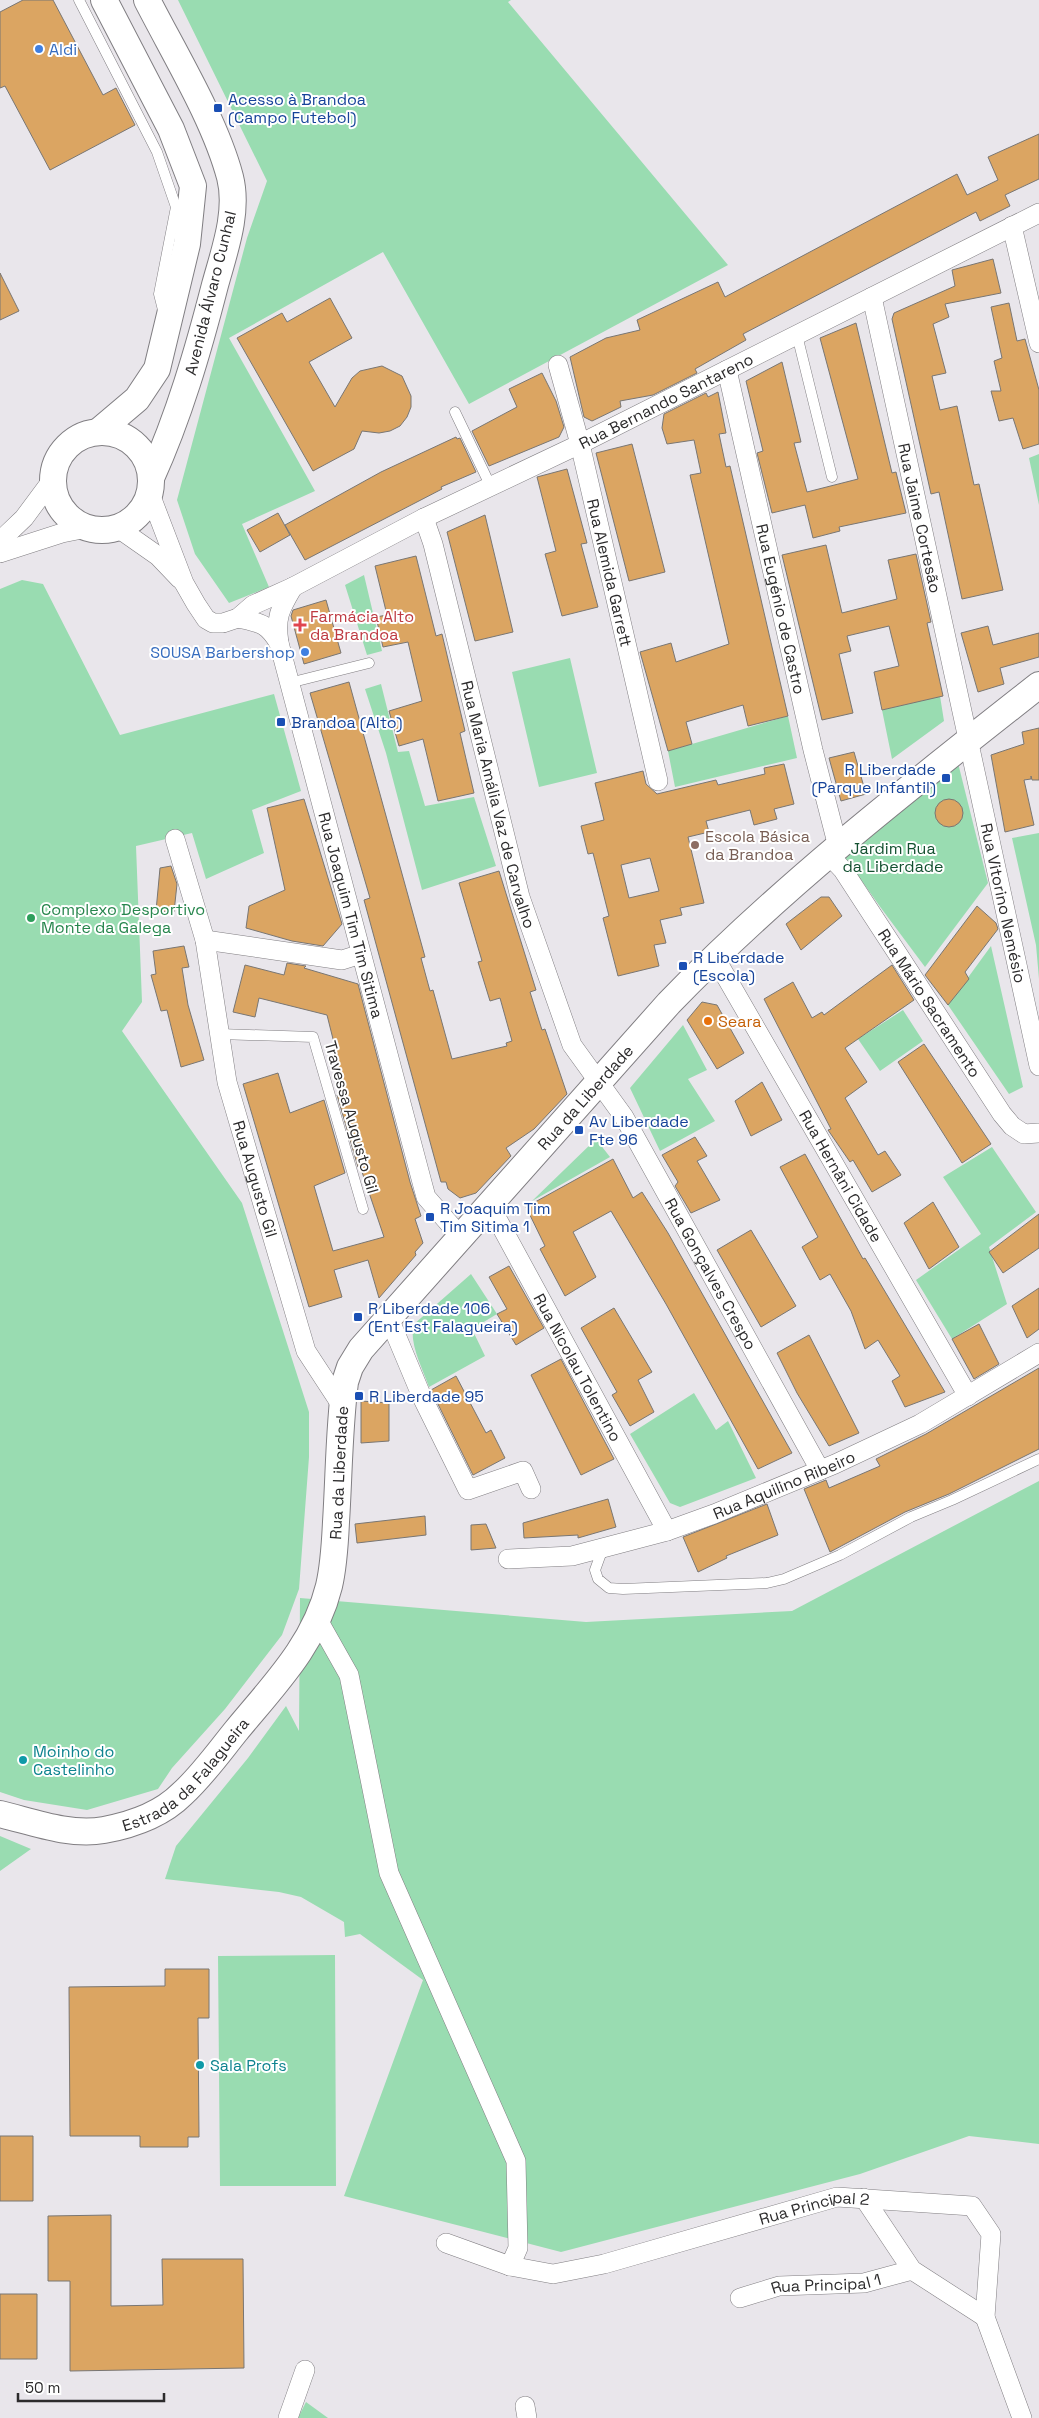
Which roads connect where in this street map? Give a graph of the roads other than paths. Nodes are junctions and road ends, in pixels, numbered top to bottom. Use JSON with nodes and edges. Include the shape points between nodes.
{"nodes":[{"id":1,"x":79,"y":0,"type":"edge"},
{"id":2,"x":104,"y":0,"type":"edge"},
{"id":3,"x":147,"y":0,"type":"edge"},
{"id":4,"x":1039,"y":213,"type":"edge"},
{"id":5,"x":1012,"y":226,"type":"junction"},
{"id":6,"x":872,"y":297,"type":"junction"},
{"id":7,"x":167,"y":329,"type":"junction"},
{"id":8,"x":797,"y":335,"type":"junction"},
{"id":9,"x":1039,"y":343,"type":"edge"},
{"id":10,"x":558,"y":366,"type":"dead end"},
{"id":11,"x":727,"y":370,"type":"junction"},
{"id":12,"x":456,"y":412,"type":"dead end"},
{"id":13,"x":98,"y":432,"type":"junction"},
{"id":14,"x":580,"y":444,"type":"junction"},
{"id":15,"x":832,"y":477,"type":"dead end"},
{"id":16,"x":53,"y":479,"type":"junction"},
{"id":17,"x":151,"y":486,"type":"junction"},
{"id":18,"x":491,"y":487,"type":"junction"},
{"id":19,"x":424,"y":518,"type":"junction"},
{"id":20,"x":87,"y":528,"type":"junction"},
{"id":21,"x":118,"y":528,"type":"junction"},
{"id":22,"x":0,"y":541,"type":"edge"},
{"id":23,"x":0,"y":553,"type":"edge"},
{"id":24,"x":184,"y":583,"type":"junction"},
{"id":25,"x":293,"y":587,"type":"junction"},
{"id":26,"x":238,"y":618,"type":"junction"},
{"id":27,"x":279,"y":644,"type":"junction"},
{"id":28,"x":369,"y":663,"type":"dead end"},
{"id":29,"x":289,"y":683,"type":"junction"},
{"id":30,"x":1039,"y":684,"type":"edge"},
{"id":31,"x":970,"y":739,"type":"junction"},
{"id":32,"x":658,"y":781,"type":"dead end"},
{"id":33,"x":175,"y":839,"type":"dead end"},
{"id":34,"x":834,"y":851,"type":"junction"},
{"id":35,"x":205,"y":940,"type":"junction"},
{"id":36,"x":361,"y":954,"type":"junction"},
{"id":37,"x":714,"y":956,"type":"junction"},
{"id":38,"x":219,"y":1034,"type":"junction"},
{"id":39,"x":1039,"y":1066,"type":"edge"},
{"id":40,"x":598,"y":1081,"type":"junction"},
{"id":41,"x":1039,"y":1133,"type":"edge"},
{"id":42,"x":489,"y":1204,"type":"junction"},
{"id":43,"x":363,"y":1209,"type":"dead end"},
{"id":44,"x":460,"y":1236,"type":"junction"},
{"id":45,"x":388,"y":1316,"type":"junction"},
{"id":46,"x":1039,"y":1354,"type":"edge"},
{"id":47,"x":968,"y":1396,"type":"junction"},
{"id":48,"x":342,"y":1406,"type":"junction"},
{"id":49,"x":1039,"y":1459,"type":"edge"},
{"id":50,"x":820,"y":1470,"type":"junction"},
{"id":51,"x":532,"y":1490,"type":"dead end"},
{"id":52,"x":668,"y":1531,"type":"junction"},
{"id":53,"x":603,"y":1548,"type":"junction"},
{"id":54,"x":508,"y":1559,"type":"dead end"},
{"id":55,"x":318,"y":1620,"type":"junction"},
{"id":56,"x":0,"y":1814,"type":"edge"},
{"id":57,"x":864,"y":2198,"type":"junction"},
{"id":58,"x":446,"y":2243,"type":"dead end"},
{"id":59,"x":510,"y":2266,"type":"junction"},
{"id":60,"x":912,"y":2270,"type":"junction"},
{"id":61,"x":740,"y":2298,"type":"dead end"},
{"id":62,"x":985,"y":2317,"type":"junction"},
{"id":63,"x":305,"y":2370,"type":"dead end"},
{"id":64,"x":288,"y":2418,"type":"edge"},
{"id":65,"x":1022,"y":2418,"type":"edge"}],
"edges":[{"from":1,"to":7,"type":"lane","via":[[158,152],[176,207],[160,294]]},
{"from":2,"to":7,"type":"street","name":"Avenida Álvaro Cunhal","via":[[171,129],[193,186],[188,244]]},
{"from":3,"to":17,"type":"street","name":"Avenida Álvaro Cunhal","via":[[222,152],[231,179],[233,210],[190,378]]},
{"from":4,"to":5,"type":"street","name":"Rua Bernando Santareno"},
{"from":5,"to":6,"type":"street","name":"Rua Bernando Santareno"},
{"from":5,"to":9,"type":"street"},
{"from":6,"to":8,"type":"street","name":"Rua Bernando Santareno"},
{"from":6,"to":31,"type":"street","name":"Rua Jaime Cortesão"},
{"from":7,"to":13,"type":"street","name":"Avenida Álvaro Cunhal","via":[[158,369],[148,384],[137,399]]},
{"from":8,"to":11,"type":"street","name":"Rua Bernando Santareno"},
{"from":8,"to":15,"type":"lane"},
{"from":10,"to":14,"type":"street","name":"Rua Alemida Garrett"},
{"from":11,"to":14,"type":"street","name":"Rua Bernando Santareno"},
{"from":11,"to":34,"type":"street","name":"Rua Eugénio de Castro"},
{"from":12,"to":18,"type":"lane"},
{"from":13,"to":16,"type":"street","via":[[78,438],[63,451]]},
{"from":13,"to":17,"type":"street","via":[[123,437],[134,444],[149,465]]},
{"from":14,"to":18,"type":"street","name":"Rua Bernando Santareno"},
{"from":14,"to":32,"type":"street","name":"Rua Alemida Garrett"},
{"from":16,"to":20,"type":"street","via":[[58,504],[66,514]]},
{"from":16,"to":22,"type":"street","via":[[24,518]]},
{"from":17,"to":21,"type":"street","via":[[138,514]]},
{"from":17,"to":24,"type":"street"},
{"from":18,"to":19,"type":"street","name":"Rua Bernando Santareno"},
{"from":19,"to":25,"type":"street","name":"Rua Bernando Santareno"},
{"from":19,"to":40,"type":"street","name":"Rua Maria Amália Vaz de Carvalho","via":[[520,897],[572,1045]]},
{"from":20,"to":21,"type":"street"},
{"from":20,"to":23,"type":"street"},
{"from":21,"to":24,"type":"street","via":[[158,556]]},
{"from":24,"to":26,"type":"street","via":[[210,622],[223,623]]},
{"from":25,"to":26,"type":"street","name":"Rua Bernando Santareno","via":[[253,605]]},
{"from":25,"to":27,"type":"street","name":"Rua Joaquim Tim Tim Sitima","via":[[279,611],[276,624]]},
{"from":26,"to":27,"type":"street","via":[[262,623],[271,630]]},
{"from":27,"to":29,"type":"street","name":"Rua Joaquim Tim Tim Sitima"},
{"from":28,"to":29,"type":"lane"},
{"from":29,"to":36,"type":"street","name":"Rua Joaquim Tim Tim Sitima"},
{"from":30,"to":31,"type":"street","name":"Rua da Liberdade"},
{"from":31,"to":34,"type":"street","name":"Rua da Liberdade"},
{"from":31,"to":39,"type":"street","name":"Rua Vitorino Nemésio"},
{"from":33,"to":35,"type":"street","name":"Rua Augusto Gil"},
{"from":34,"to":37,"type":"street","name":"Rua da Liberdade"},
{"from":34,"to":41,"type":"street","name":"Rua Mário Sacramento","via":[[843,870],[1002,1114],[1024,1134]]},
{"from":35,"to":36,"type":"street","via":[[342,960]]},
{"from":35,"to":38,"type":"street","name":"Rua Augusto Gil"},
{"from":36,"to":44,"type":"street","name":"Rua Joaquim Tim Tim Sitima","via":[[424,1192]]},
{"from":37,"to":40,"type":"street","name":"Rua da Liberdade"},
{"from":37,"to":47,"type":"street","name":"Rua Hernâni Cidade"},
{"from":38,"to":43,"type":"lane","name":"Travessa Augusto Gil","via":[[313,1037]]},
{"from":38,"to":48,"type":"street","name":"Rua Augusto Gil","via":[[227,1082],[306,1351]]},
{"from":40,"to":42,"type":"street","name":"Rua da Liberdade"},
{"from":40,"to":50,"type":"street","name":"Rua Gonçalves Crespo","via":[[624,1117]]},
{"from":42,"to":44,"type":"street","name":"Rua da Liberdade"},
{"from":42,"to":52,"type":"street","name":"Rua Nicolau Tolentino"},
{"from":44,"to":45,"type":"street","name":"Rua da Liberdade"},
{"from":45,"to":48,"type":"street","name":"Rua da Liberdade","via":[[350,1367]]},
{"from":45,"to":51,"type":"street","via":[[422,1397],[468,1490],[523,1471]]},
{"from":46,"to":47,"type":"street","name":"Rua Aquilino Ribeiro"},
{"from":47,"to":50,"type":"street","name":"Rua Aquilino Ribeiro","via":[[920,1424]]},
{"from":48,"to":55,"type":"street","name":"Rua da Liberdade","via":[[334,1548],[330,1582]]},
{"from":49,"to":53,"type":"lane","via":[[911,1517],[840,1555],[767,1583],[609,1588],[598,1579],[595,1570]]},
{"from":50,"to":52,"type":"street","name":"Rua Aquilino Ribeiro"},
{"from":52,"to":53,"type":"street","name":"Rua Aquilino Ribeiro"},
{"from":53,"to":54,"type":"street","name":"Rua Aquilino Ribeiro","via":[[572,1556]]},
{"from":55,"to":56,"type":"street","name":"Estrada da Falagueira","via":[[303,1648],[182,1795],[158,1811],[122,1825],[82,1832],[61,1830]]},
{"from":55,"to":59,"type":"street","via":[[349,1675],[389,1873],[516,2161],[518,2248]]},
{"from":57,"to":59,"type":"street","name":"Rua Principal 2","via":[[837,2197],[595,2266],[553,2274]]},
{"from":57,"to":60,"type":"street"},
{"from":57,"to":62,"type":"street","name":"Rua Principal 2","via":[[972,2206],[991,2234]]},
{"from":58,"to":59,"type":"street","name":"Rua Principal 2"},
{"from":60,"to":61,"type":"street","name":"Rua Principal 1","via":[[864,2283],[779,2286]]},
{"from":60,"to":62,"type":"street"},
{"from":62,"to":65,"type":"street","name":"Rua Principal 2"},
{"from":63,"to":64,"type":"street"}]}
